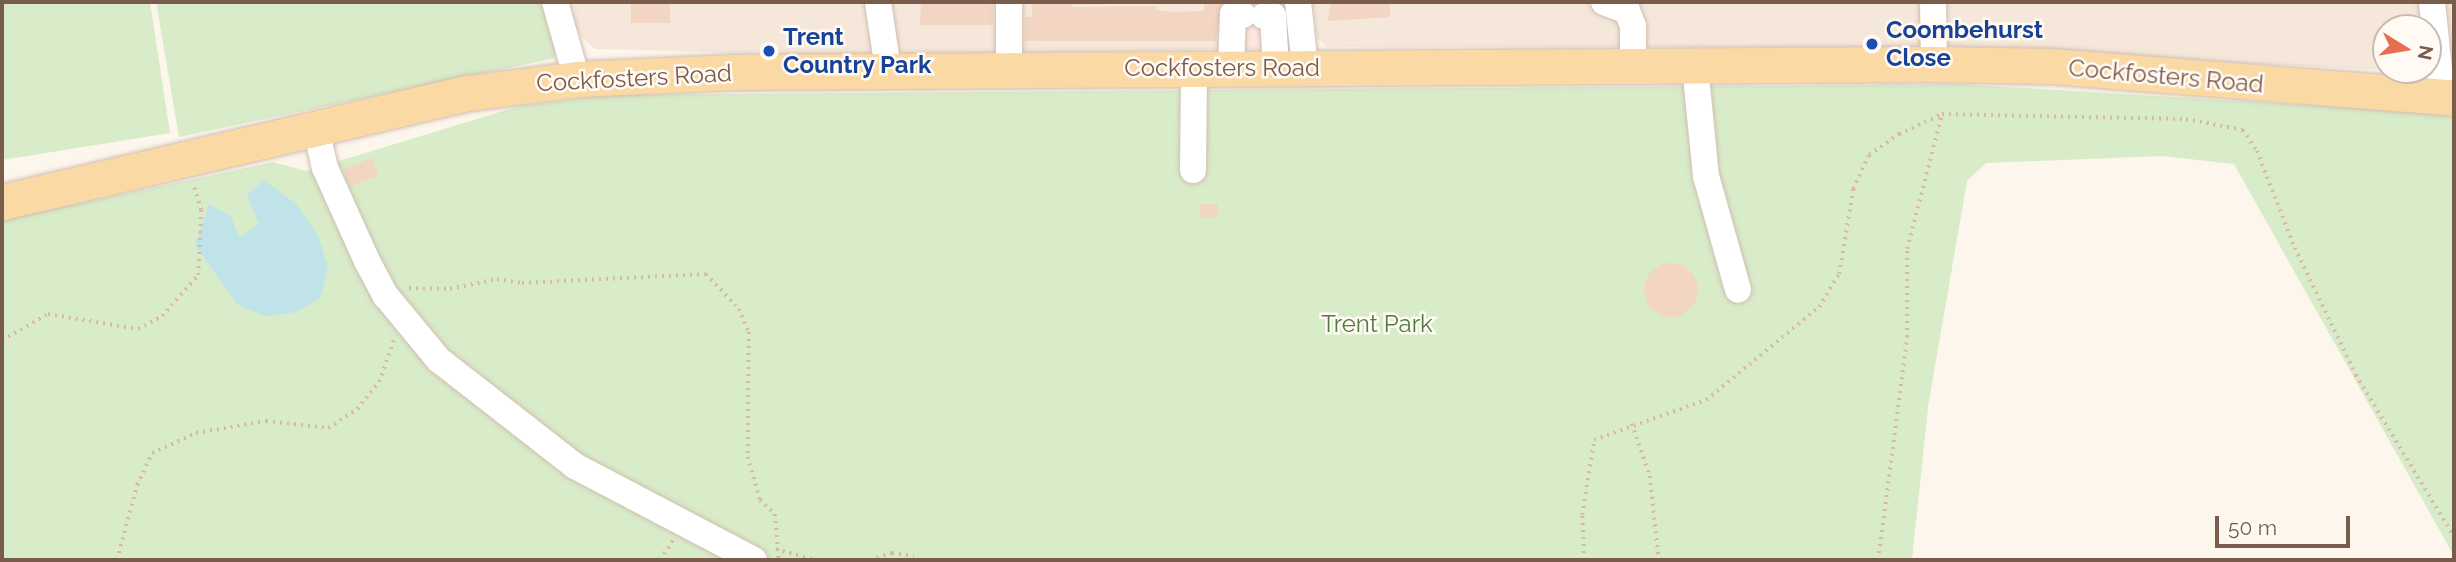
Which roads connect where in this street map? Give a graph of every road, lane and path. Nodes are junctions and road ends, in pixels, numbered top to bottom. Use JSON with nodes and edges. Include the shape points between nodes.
{"nodes":[{"id":1,"x":555,"y":2,"type":"edge"},
{"id":2,"x":878,"y":2,"type":"edge"},
{"id":3,"x":1009,"y":2,"type":"edge"},
{"id":4,"x":1298,"y":2,"type":"edge"},
{"id":5,"x":1604,"y":2,"type":"edge"},
{"id":6,"x":1933,"y":2,"type":"edge"},
{"id":7,"x":2432,"y":2,"type":"edge"},
{"id":8,"x":1934,"y":64,"type":"junction"},
{"id":9,"x":1633,"y":66,"type":"junction"},
{"id":10,"x":1695,"y":66,"type":"junction"},
{"id":11,"x":1194,"y":68,"type":"junction"},
{"id":12,"x":1231,"y":68,"type":"junction"},
{"id":13,"x":1291,"y":68,"type":"junction"},
{"id":14,"x":1009,"y":69,"type":"junction"},
{"id":15,"x":888,"y":70,"type":"junction"},
{"id":16,"x":577,"y":79,"type":"junction"},
{"id":17,"x":2448,"y":98,"type":"edge"},
{"id":18,"x":1942,"y":114,"type":"junction"},
{"id":19,"x":316,"y":129,"type":"junction"},
{"id":20,"x":1193,"y":170,"type":"dead end"},
{"id":21,"x":190,"y":174,"type":"dead end"},
{"id":22,"x":2,"y":202,"type":"edge"},
{"id":23,"x":379,"y":283,"type":"junction"},
{"id":24,"x":1738,"y":290,"type":"dead end"},
{"id":25,"x":401,"y":315,"type":"junction"},
{"id":26,"x":2,"y":340,"type":"edge"},
{"id":27,"x":1632,"y":424,"type":"junction"},
{"id":28,"x":2454,"y":536,"type":"edge"},
{"id":29,"x":765,"y":555,"type":"edge"},
{"id":30,"x":914,"y":556,"type":"dead end"},
{"id":31,"x":117,"y":560,"type":"edge"},
{"id":32,"x":779,"y":560,"type":"edge"},
{"id":33,"x":814,"y":560,"type":"edge"},
{"id":34,"x":870,"y":560,"type":"edge"},
{"id":35,"x":1584,"y":560,"type":"edge"},
{"id":36,"x":1659,"y":560,"type":"edge"},
{"id":37,"x":1878,"y":560,"type":"edge"}],
"edges":[{"from":1,"to":16,"type":"street"},
{"from":2,"to":15,"type":"street"},
{"from":3,"to":14,"type":"street"},
{"from":4,"to":13,"type":"street"},
{"from":5,"to":9,"type":"street","via":[[1627,11],[1633,26]]},
{"from":6,"to":8,"type":"street"},
{"from":7,"to":17,"type":"street"},
{"from":8,"to":10,"type":"main road","name":"Cockfosters Road"},
{"from":8,"to":17,"type":"main road","name":"Cockfosters Road","via":[[2051,66]]},
{"from":9,"to":10,"type":"main road","name":"Cockfosters Road"},
{"from":9,"to":13,"type":"main road","name":"Cockfosters Road"},
{"from":10,"to":24,"type":"street","via":[[1706,176]]},
{"from":11,"to":12,"type":"main road","name":"Cockfosters Road"},
{"from":11,"to":14,"type":"main road","name":"Cockfosters Road"},
{"from":11,"to":20,"type":"street"},
{"from":12,"to":13,"type":"main road","name":"Cockfosters Road"},
{"from":12,"to":13,"type":"street","via":[[1233,14],[1273,16]]},
{"from":14,"to":15,"type":"main road","name":"Cockfosters Road"},
{"from":15,"to":16,"type":"main road","name":"Cockfosters Road"},
{"from":16,"to":19,"type":"main road","name":"Cockfosters Road","via":[[468,93]]},
{"from":18,"to":27,"type":"path","via":[[1899,134],[1870,155],[1853,189],[1839,274],[1819,307],[1706,400]]},
{"from":18,"to":28,"type":"path","via":[[2186,119],[2242,130],[2257,151],[2295,248],[2356,375]]},
{"from":18,"to":37,"type":"path","via":[[1907,248],[1907,337]]},
{"from":19,"to":22,"type":"main road","name":"Cockfosters Road","via":[[100,190]]},
{"from":19,"to":23,"type":"street","via":[[325,168]]},
{"from":21,"to":26,"type":"path","via":[[201,209],[198,275],[162,316],[138,329],[48,314]]},
{"from":23,"to":25,"type":"street"},
{"from":23,"to":29,"type":"path","via":[[450,289],[497,279],[522,283],[706,274],[740,309],[748,332],[748,457],[760,500],[775,514]]},
{"from":25,"to":29,"type":"street","via":[[469,387],[575,466]]},
{"from":25,"to":31,"type":"path","via":[[379,382],[357,409],[328,428],[266,421],[196,433],[152,453],[137,485]]},
{"from":27,"to":35,"type":"path","via":[[1594,440],[1582,515]]},
{"from":27,"to":36,"type":"path","via":[[1650,476]]},
{"from":29,"to":32,"type":"path"},
{"from":29,"to":33,"type":"path"},
{"from":30,"to":34,"type":"path","via":[[892,553]]}]}
